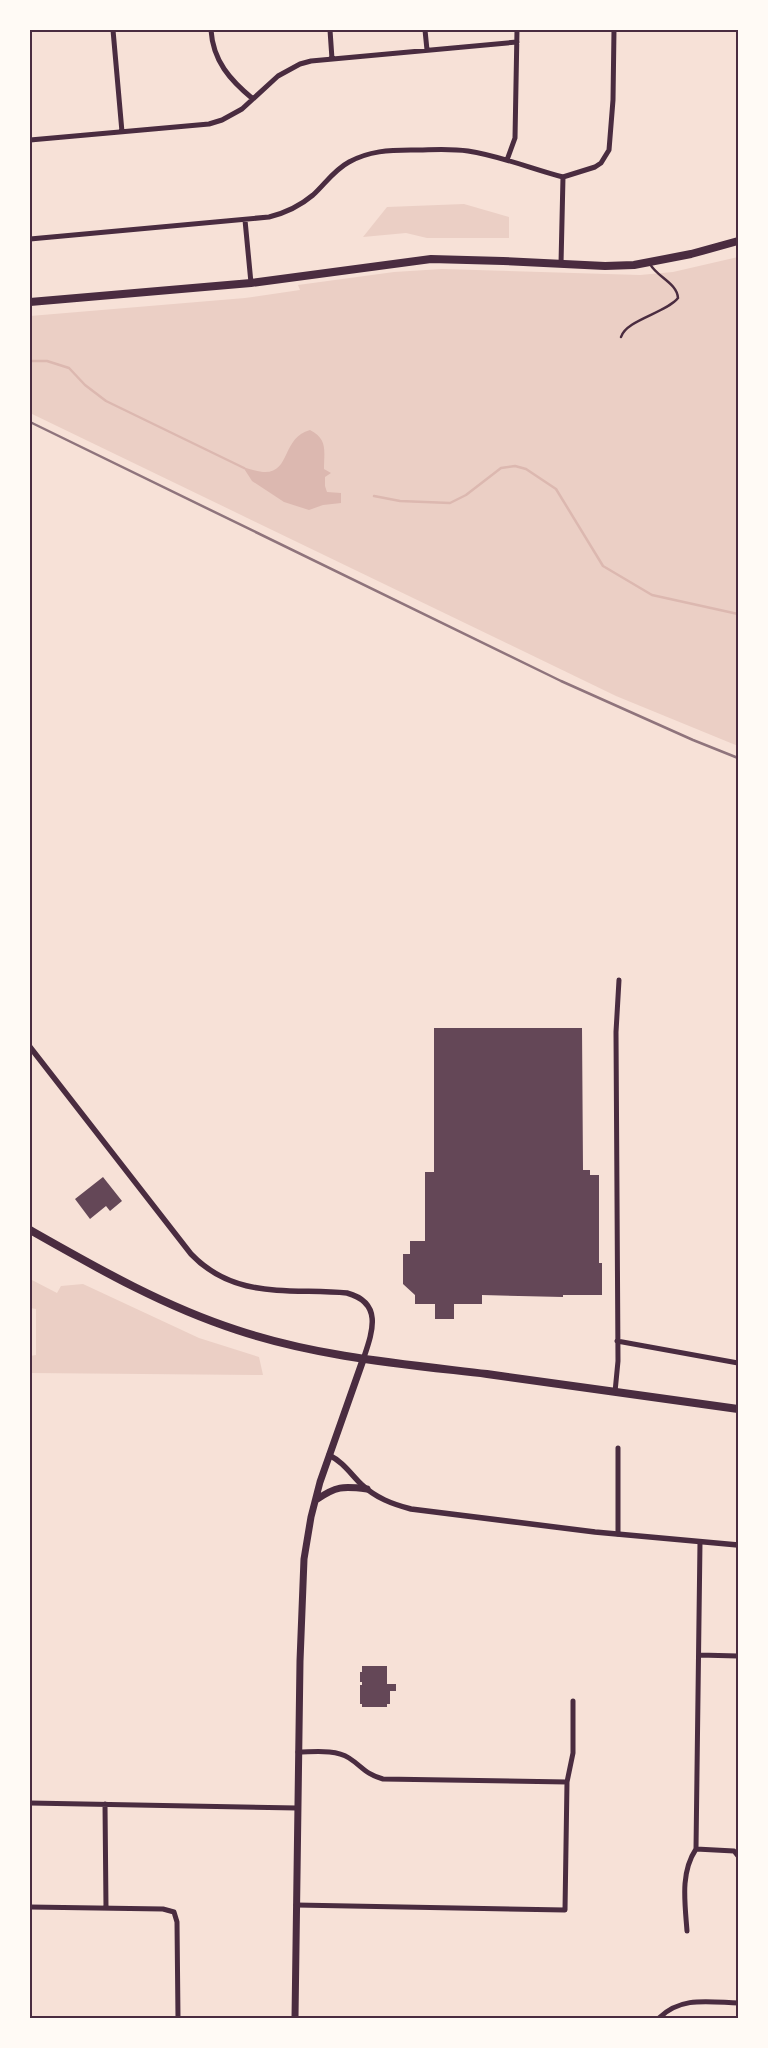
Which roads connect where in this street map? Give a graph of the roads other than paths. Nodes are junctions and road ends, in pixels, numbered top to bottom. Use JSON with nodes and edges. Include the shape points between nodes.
{"nodes":[{"id":1,"x":114,"y":30,"type":"edge"},
{"id":2,"x":211,"y":30,"type":"edge"},
{"id":3,"x":330,"y":30,"type":"edge"},
{"id":4,"x":425,"y":30,"type":"edge"},
{"id":5,"x":518,"y":30,"type":"edge"},
{"id":6,"x":614,"y":30,"type":"edge"},
{"id":7,"x":517,"y":42,"type":"junction"},
{"id":8,"x":427,"y":50,"type":"junction"},
{"id":9,"x":332,"y":59,"type":"junction"},
{"id":10,"x":253,"y":99,"type":"junction"},
{"id":11,"x":122,"y":132,"type":"junction"},
{"id":12,"x":30,"y":140,"type":"edge"},
{"id":13,"x":507,"y":160,"type":"junction"},
{"id":14,"x":564,"y":177,"type":"junction"},
{"id":15,"x":245,"y":220,"type":"junction"},
{"id":16,"x":30,"y":239,"type":"edge"},
{"id":17,"x":738,"y":241,"type":"edge"},
{"id":18,"x":650,"y":263,"type":"junction"},
{"id":19,"x":561,"y":264,"type":"junction"},
{"id":20,"x":251,"y":283,"type":"junction"},
{"id":21,"x":30,"y":302,"type":"edge"},
{"id":22,"x":621,"y":337,"type":"dead end"},
{"id":23,"x":619,"y":980,"type":"dead end"},
{"id":24,"x":30,"y":1047,"type":"edge"},
{"id":25,"x":30,"y":1230,"type":"edge"},
{"id":26,"x":617,"y":1341,"type":"junction"},
{"id":27,"x":363,"y":1360,"type":"junction"},
{"id":28,"x":738,"y":1363,"type":"edge"},
{"id":29,"x":615,"y":1392,"type":"junction"},
{"id":30,"x":738,"y":1409,"type":"edge"},
{"id":31,"x":618,"y":1448,"type":"dead end"},
{"id":32,"x":329,"y":1455,"type":"junction"},
{"id":33,"x":367,"y":1489,"type":"junction"},
{"id":34,"x":315,"y":1500,"type":"junction"},
{"id":35,"x":618,"y":1534,"type":"junction"},
{"id":36,"x":700,"y":1542,"type":"junction"},
{"id":37,"x":738,"y":1545,"type":"edge"},
{"id":38,"x":699,"y":1655,"type":"junction"},
{"id":39,"x":738,"y":1656,"type":"edge"},
{"id":40,"x":573,"y":1701,"type":"dead end"},
{"id":41,"x":298,"y":1752,"type":"junction"},
{"id":42,"x":567,"y":1782,"type":"junction"},
{"id":43,"x":30,"y":1803,"type":"edge"},
{"id":44,"x":105,"y":1804,"type":"junction"},
{"id":45,"x":297,"y":1808,"type":"junction"},
{"id":46,"x":696,"y":1849,"type":"junction"},
{"id":47,"x":738,"y":1856,"type":"edge"},
{"id":48,"x":296,"y":1905,"type":"junction"},
{"id":49,"x":30,"y":1907,"type":"edge"},
{"id":50,"x":106,"y":1908,"type":"junction"},
{"id":51,"x":687,"y":1931,"type":"dead end"},
{"id":52,"x":738,"y":2003,"type":"edge"},
{"id":53,"x":178,"y":2018,"type":"edge"},
{"id":54,"x":295,"y":2018,"type":"edge"},
{"id":55,"x":659,"y":2018,"type":"edge"}],
"edges":[{"from":1,"to":11,"type":"street"},
{"from":2,"to":10,"type":"street","via":[[221,66]]},
{"from":3,"to":9,"type":"street"},
{"from":4,"to":8,"type":"street"},
{"from":5,"to":7,"type":"street"},
{"from":6,"to":14,"type":"street","via":[[609,150],[595,167]]},
{"from":7,"to":8,"type":"street"},
{"from":7,"to":13,"type":"street","via":[[515,138]]},
{"from":8,"to":9,"type":"street"},
{"from":9,"to":10,"type":"street","via":[[311,61],[289,69]]},
{"from":10,"to":11,"type":"street","via":[[232,115],[209,124]]},
{"from":11,"to":12,"type":"street"},
{"from":13,"to":14,"type":"street"},
{"from":13,"to":15,"type":"street","via":[[480,152],[452,149],[374,152],[343,166],[293,209]]},
{"from":14,"to":19,"type":"street"},
{"from":15,"to":16,"type":"street"},
{"from":15,"to":20,"type":"street"},
{"from":17,"to":18,"type":"main road"},
{"from":18,"to":19,"type":"main road","via":[[611,266]]},
{"from":18,"to":22,"type":"lane","via":[[654,271],[675,289],[678,298],[625,330]]},
{"from":19,"to":20,"type":"main road","via":[[413,260]]},
{"from":20,"to":21,"type":"main road"},
{"from":23,"to":26,"type":"street","via":[[616,1032]]},
{"from":24,"to":27,"type":"street","via":[[191,1254],[210,1272],[254,1288],[347,1293],[360,1298],[371,1312],[373,1322]]},
{"from":25,"to":27,"type":"main road","via":[[161,1302],[265,1339]]},
{"from":26,"to":28,"type":"street"},
{"from":26,"to":29,"type":"street"},
{"from":27,"to":29,"type":"main road"},
{"from":27,"to":32,"type":"main road"},
{"from":29,"to":30,"type":"main road"},
{"from":31,"to":35,"type":"street"},
{"from":32,"to":33,"type":"street","via":[[340,1461]]},
{"from":32,"to":34,"type":"main road"},
{"from":33,"to":34,"type":"main road","via":[[338,1487]]},
{"from":33,"to":35,"type":"street","via":[[386,1501],[411,1509]]},
{"from":34,"to":41,"type":"main road","via":[[302,1581]]},
{"from":35,"to":36,"type":"street"},
{"from":36,"to":37,"type":"street"},
{"from":36,"to":38,"type":"street"},
{"from":38,"to":39,"type":"street"},
{"from":38,"to":46,"type":"street"},
{"from":40,"to":42,"type":"street","via":[[573,1753]]},
{"from":41,"to":42,"type":"street","via":[[339,1754],[367,1773],[383,1779]]},
{"from":41,"to":45,"type":"main road"},
{"from":42,"to":48,"type":"street","via":[[565,1910]]},
{"from":43,"to":44,"type":"street"},
{"from":44,"to":45,"type":"street"},
{"from":44,"to":50,"type":"street"},
{"from":45,"to":48,"type":"main road"},
{"from":46,"to":47,"type":"street","via":[[734,1851]]},
{"from":46,"to":51,"type":"street","via":[[686,1868]]},
{"from":48,"to":54,"type":"main road"},
{"from":49,"to":50,"type":"street"},
{"from":50,"to":53,"type":"street","via":[[174,1912],[178,1922]]},
{"from":52,"to":55,"type":"street","via":[[687,2002],[675,2005]]}]}
